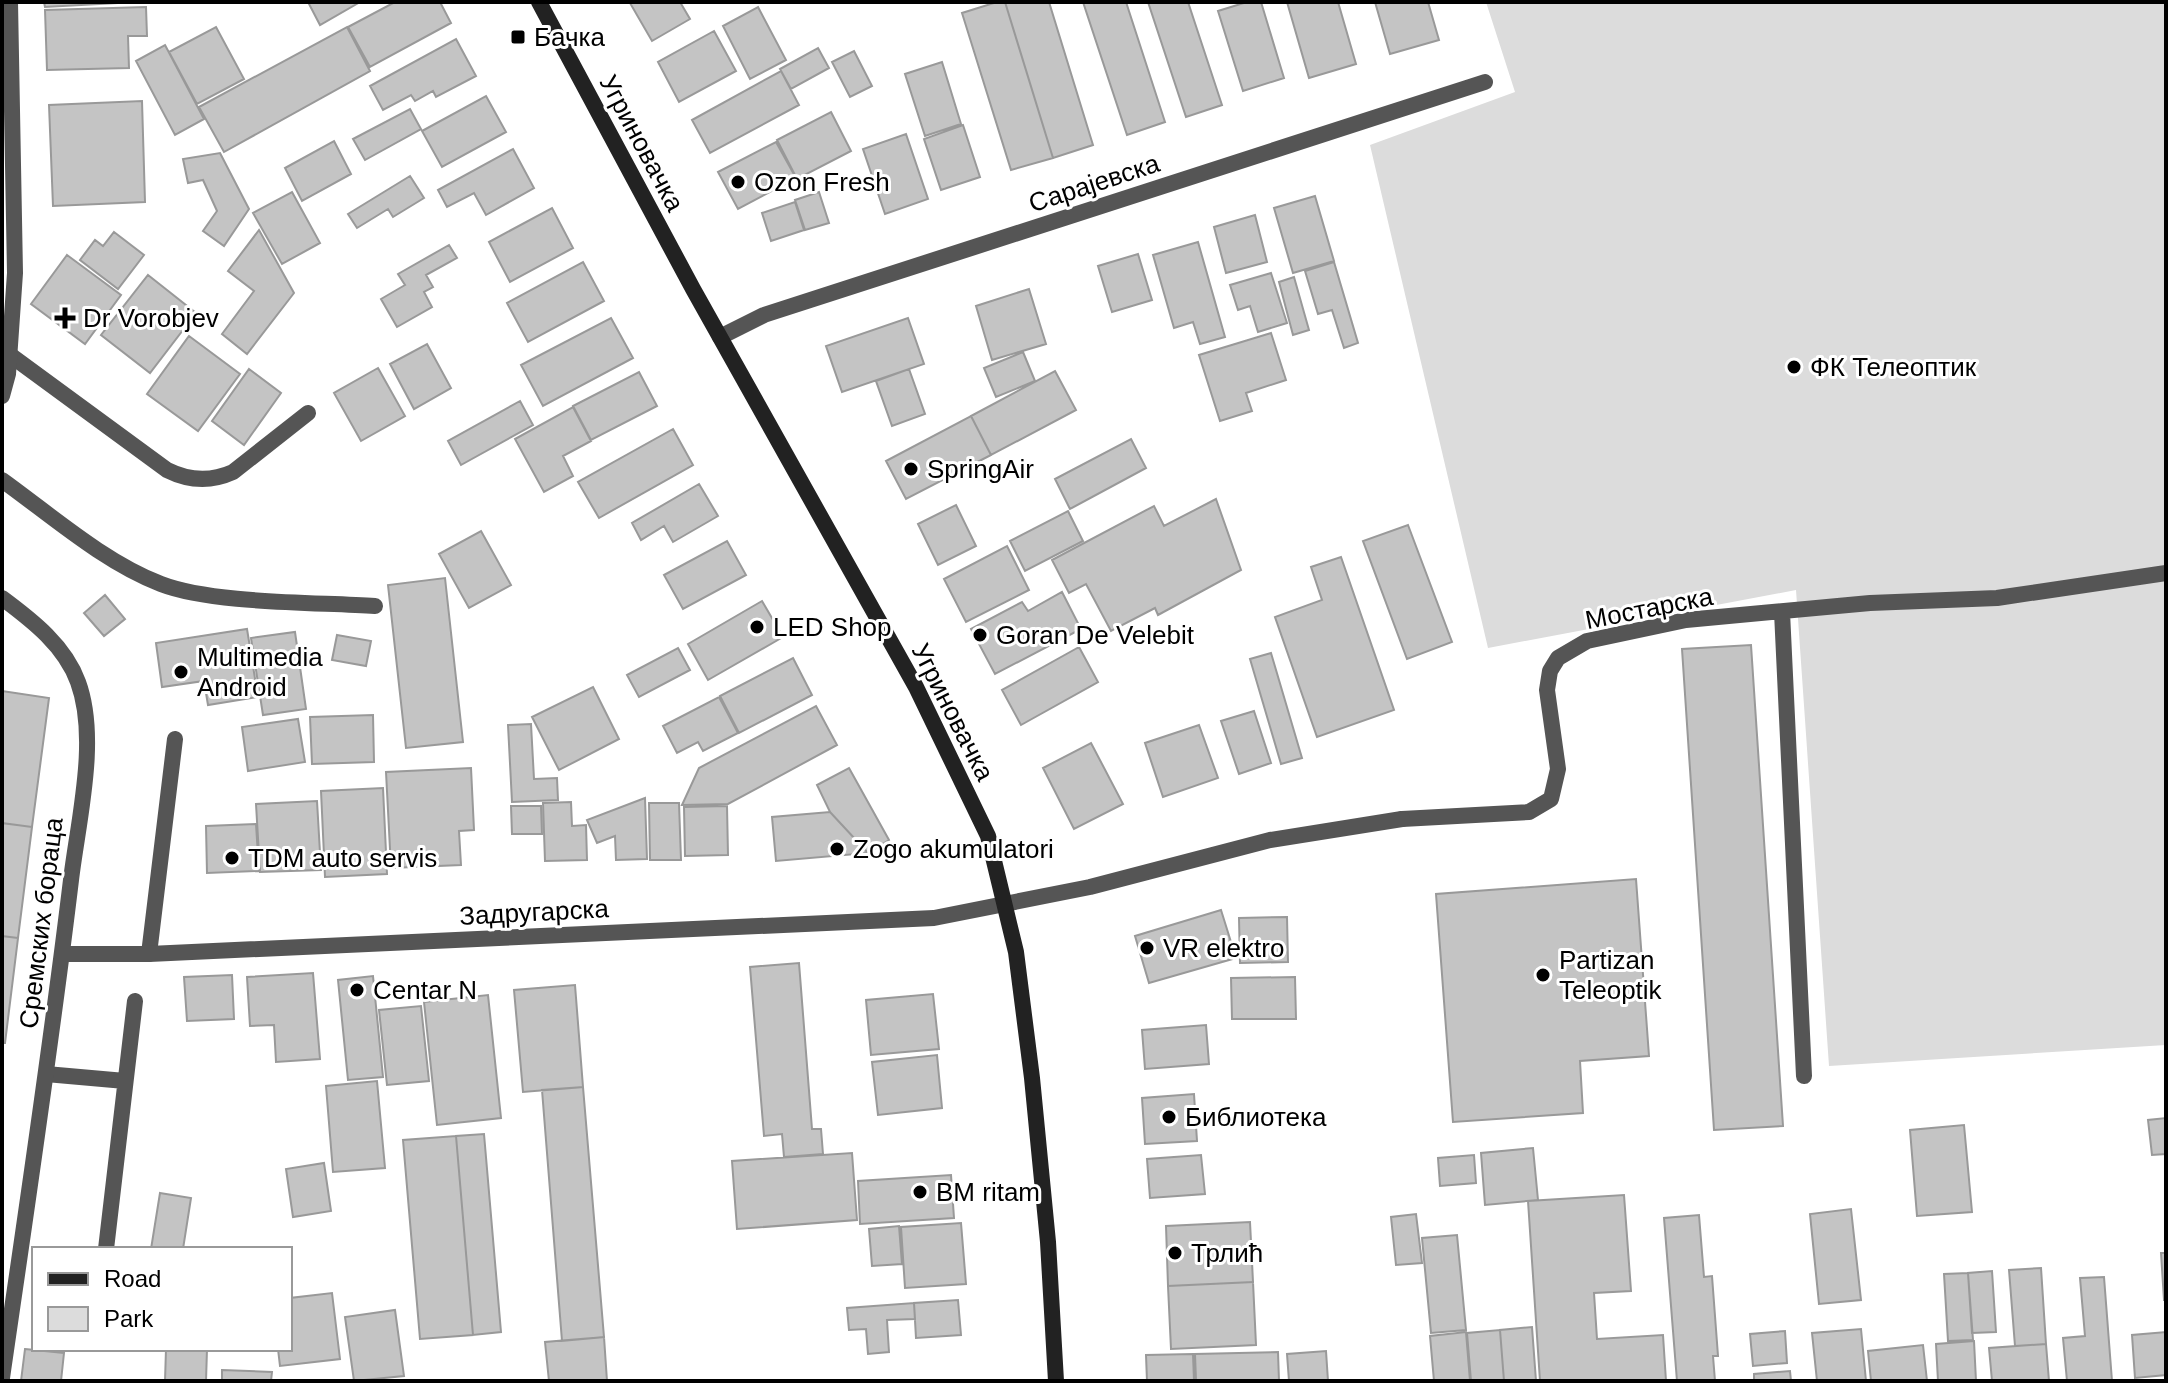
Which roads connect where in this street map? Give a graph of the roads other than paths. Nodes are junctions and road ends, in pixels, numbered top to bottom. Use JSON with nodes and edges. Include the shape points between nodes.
{"nodes":[{"id":1,"x":10,"y":2,"type":"edge"},
{"id":2,"x":539,"y":2,"type":"edge"},
{"id":3,"x":1485,"y":82,"type":"dead end"},
{"id":4,"x":720,"y":337,"type":"junction"},
{"id":5,"x":6,"y":352,"type":"edge"},
{"id":6,"x":2,"y":396,"type":"edge"},
{"id":7,"x":308,"y":413,"type":"dead end"},
{"id":8,"x":2,"y":480,"type":"edge"},
{"id":9,"x":2166,"y":573,"type":"edge"},
{"id":10,"x":2,"y":598,"type":"edge"},
{"id":11,"x":375,"y":606,"type":"dead end"},
{"id":12,"x":1782,"y":612,"type":"junction"},
{"id":13,"x":175,"y":739,"type":"dead end"},
{"id":14,"x":1007,"y":906,"type":"junction"},
{"id":15,"x":62,"y":954,"type":"junction"},
{"id":16,"x":149,"y":954,"type":"junction"},
{"id":17,"x":135,"y":1001,"type":"dead end"},
{"id":18,"x":46,"y":1074,"type":"junction"},
{"id":19,"x":1804,"y":1076,"type":"dead end"},
{"id":20,"x":125,"y":1081,"type":"junction"},
{"id":21,"x":106,"y":1247,"type":"edge"},
{"id":22,"x":2,"y":1378,"type":"edge"},
{"id":23,"x":1056,"y":1381,"type":"edge"}],
"edges":[{"from":1,"to":5,"type":"street","via":[[15,273]]},
{"from":2,"to":4,"type":"main road","name":"Угриновачка"},
{"from":3,"to":4,"type":"street","name":"Сарајевска","via":[[764,315]]},
{"from":4,"to":14,"type":"main road","name":"Угриновачка","via":[[928,710],[988,836]]},
{"from":5,"to":6,"type":"street"},
{"from":5,"to":7,"type":"street","via":[[167,470],[189,479],[233,472]]},
{"from":8,"to":11,"type":"street","via":[[128,569],[165,586],[208,595]]},
{"from":9,"to":12,"type":"street","name":"Мостарска","via":[[1997,598]]},
{"from":10,"to":15,"type":"street","name":"Сремских бораца","via":[[53,641],[66,659],[78,682],[85,719],[87,740]]},
{"from":12,"to":14,"type":"street","name":"Мостарска","via":[[1686,620],[1587,641],[1558,658],[1547,690],[1558,769],[1556,787],[1543,807],[1402,819],[1270,840]]},
{"from":12,"to":19,"type":"street"},
{"from":13,"to":16,"type":"street"},
{"from":14,"to":16,"type":"street","name":"Задругарска","via":[[934,918]]},
{"from":14,"to":23,"type":"main road","name":"Угриновачка","via":[[1033,1093]]},
{"from":15,"to":16,"type":"street","name":"Задругарска"},
{"from":15,"to":18,"type":"street","name":"Сремских бораца"},
{"from":17,"to":20,"type":"street"},
{"from":18,"to":20,"type":"street"},
{"from":18,"to":22,"type":"street","name":"Сремских бораца"},
{"from":20,"to":21,"type":"street"}]}
